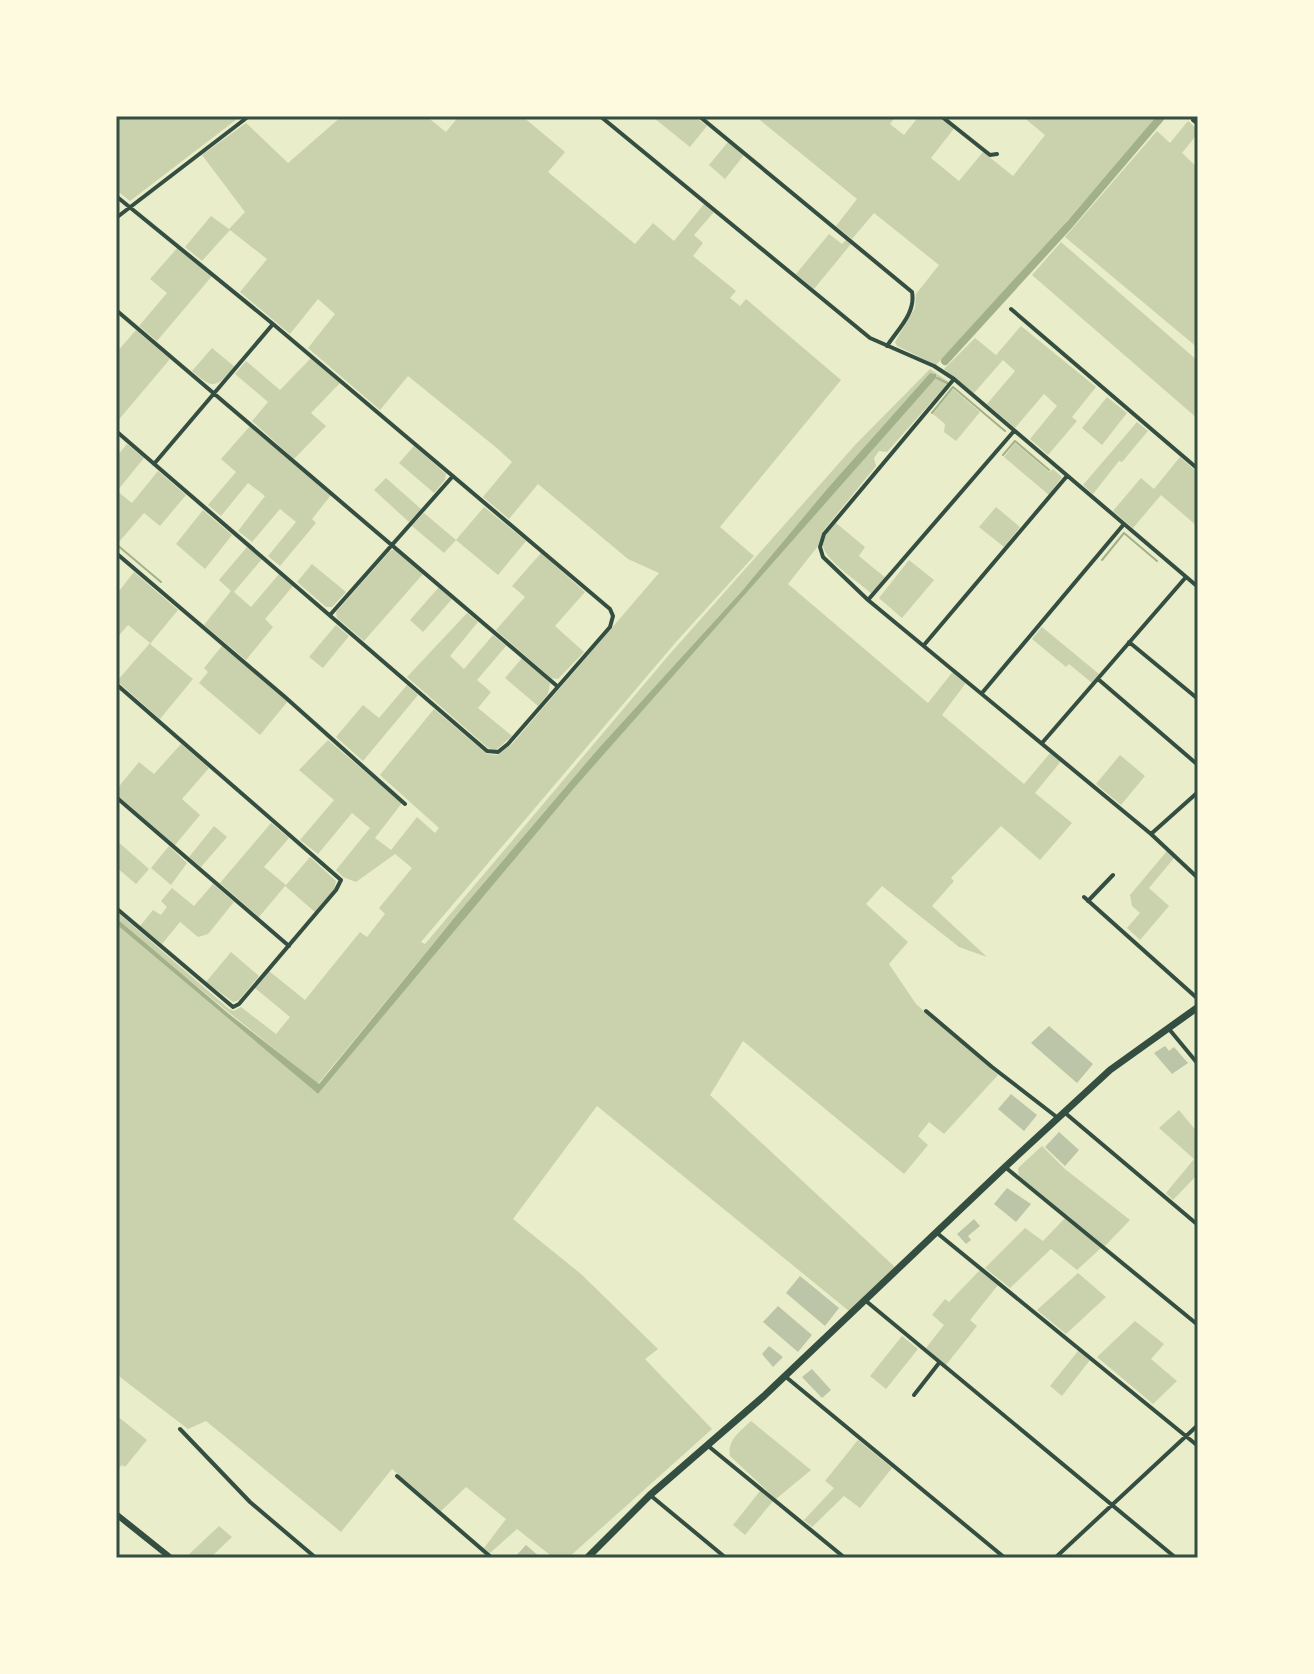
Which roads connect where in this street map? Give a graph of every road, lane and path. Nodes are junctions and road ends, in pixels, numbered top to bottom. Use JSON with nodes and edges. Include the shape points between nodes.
{"nodes":[{"id":1,"x":249,"y":116,"type":"edge"},
{"id":2,"x":600,"y":116,"type":"edge"},
{"id":3,"x":699,"y":116,"type":"edge"},
{"id":4,"x":941,"y":116,"type":"edge"},
{"id":5,"x":997,"y":154,"type":"dead end"},
{"id":6,"x":116,"y":196,"type":"edge"},
{"id":7,"x":130,"y":207,"type":"junction"},
{"id":8,"x":116,"y":218,"type":"edge"},
{"id":9,"x":1011,"y":309,"type":"dead end"},
{"id":10,"x":116,"y":310,"type":"edge"},
{"id":11,"x":273,"y":324,"type":"junction"},
{"id":12,"x":887,"y":346,"type":"junction"},
{"id":13,"x":954,"y":379,"type":"junction"},
{"id":14,"x":214,"y":393,"type":"junction"},
{"id":15,"x":116,"y":431,"type":"edge"},
{"id":16,"x":1014,"y":431,"type":"junction"},
{"id":17,"x":154,"y":464,"type":"junction"},
{"id":18,"x":1198,"y":469,"type":"edge"},
{"id":19,"x":453,"y":476,"type":"junction"},
{"id":20,"x":1067,"y":476,"type":"junction"},
{"id":21,"x":1124,"y":524,"type":"junction"},
{"id":22,"x":392,"y":544,"type":"junction"},
{"id":23,"x":116,"y":553,"type":"edge"},
{"id":24,"x":1186,"y":577,"type":"junction"},
{"id":25,"x":1198,"y":587,"type":"edge"},
{"id":26,"x":868,"y":600,"type":"junction"},
{"id":27,"x":330,"y":615,"type":"junction"},
{"id":28,"x":1129,"y":642,"type":"junction"},
{"id":29,"x":924,"y":645,"type":"junction"},
{"id":30,"x":1098,"y":679,"type":"junction"},
{"id":31,"x":116,"y":684,"type":"edge"},
{"id":32,"x":557,"y":686,"type":"junction"},
{"id":33,"x":982,"y":693,"type":"junction"},
{"id":34,"x":1198,"y":699,"type":"edge"},
{"id":35,"x":1042,"y":743,"type":"junction"},
{"id":36,"x":1198,"y":765,"type":"edge"},
{"id":37,"x":1198,"y":792,"type":"edge"},
{"id":38,"x":116,"y":797,"type":"edge"},
{"id":39,"x":405,"y":804,"type":"dead end"},
{"id":40,"x":1151,"y":834,"type":"junction"},
{"id":41,"x":1113,"y":875,"type":"dead end"},
{"id":42,"x":1198,"y":878,"type":"edge"},
{"id":43,"x":116,"y":908,"type":"edge"},
{"id":44,"x":289,"y":946,"type":"junction"},
{"id":45,"x":1198,"y":999,"type":"edge"},
{"id":46,"x":1198,"y":1007,"type":"edge"},
{"id":47,"x":926,"y":1011,"type":"dead end"},
{"id":48,"x":1168,"y":1027,"type":"junction"},
{"id":49,"x":1198,"y":1064,"type":"edge"},
{"id":50,"x":1061,"y":1115,"type":"junction"},
{"id":51,"x":1005,"y":1167,"type":"junction"},
{"id":52,"x":1198,"y":1225,"type":"edge"},
{"id":53,"x":937,"y":1233,"type":"junction"},
{"id":54,"x":866,"y":1301,"type":"junction"},
{"id":55,"x":1198,"y":1325,"type":"edge"},
{"id":56,"x":939,"y":1363,"type":"junction"},
{"id":57,"x":785,"y":1375,"type":"junction"},
{"id":58,"x":914,"y":1395,"type":"dead end"},
{"id":59,"x":1198,"y":1425,"type":"edge"},
{"id":60,"x":180,"y":1429,"type":"dead end"},
{"id":61,"x":1186,"y":1436,"type":"junction"},
{"id":62,"x":707,"y":1445,"type":"junction"},
{"id":63,"x":1198,"y":1446,"type":"edge"},
{"id":64,"x":397,"y":1476,"type":"dead end"},
{"id":65,"x":650,"y":1495,"type":"junction"},
{"id":66,"x":1112,"y":1505,"type":"junction"},
{"id":67,"x":116,"y":1514,"type":"edge"},
{"id":68,"x":171,"y":1558,"type":"edge"},
{"id":69,"x":316,"y":1558,"type":"edge"},
{"id":70,"x":492,"y":1558,"type":"edge"},
{"id":71,"x":587,"y":1558,"type":"edge"},
{"id":72,"x":726,"y":1558,"type":"edge"},
{"id":73,"x":845,"y":1558,"type":"edge"},
{"id":74,"x":1005,"y":1558,"type":"edge"},
{"id":75,"x":1055,"y":1558,"type":"edge"},
{"id":76,"x":1176,"y":1558,"type":"edge"}],
"edges":[{"from":1,"to":7,"type":"street"},
{"from":2,"to":12,"type":"street","via":[[870,338]]},
{"from":3,"to":12,"type":"street","via":[[912,292],[911,311]]},
{"from":4,"to":5,"type":"street","via":[[979,149]]},
{"from":6,"to":7,"type":"street"},
{"from":7,"to":8,"type":"street"},
{"from":7,"to":11,"type":"street"},
{"from":9,"to":18,"type":"street"},
{"from":10,"to":14,"type":"street"},
{"from":11,"to":14,"type":"street"},
{"from":11,"to":19,"type":"street"},
{"from":12,"to":13,"type":"street"},
{"from":13,"to":16,"type":"street"},
{"from":13,"to":26,"type":"street","via":[[824,534],[823,557]]},
{"from":14,"to":17,"type":"street"},
{"from":14,"to":22,"type":"street"},
{"from":15,"to":17,"type":"street"},
{"from":16,"to":20,"type":"street"},
{"from":16,"to":26,"type":"street"},
{"from":17,"to":27,"type":"street"},
{"from":19,"to":22,"type":"street"},
{"from":19,"to":32,"type":"street","via":[[610,609],[610,627]]},
{"from":20,"to":21,"type":"street"},
{"from":20,"to":29,"type":"street"},
{"from":21,"to":24,"type":"street"},
{"from":21,"to":33,"type":"street"},
{"from":22,"to":27,"type":"street"},
{"from":22,"to":32,"type":"street"},
{"from":23,"to":39,"type":"street"},
{"from":24,"to":25,"type":"street"},
{"from":24,"to":28,"type":"street"},
{"from":26,"to":29,"type":"street"},
{"from":27,"to":32,"type":"street","via":[[487,751],[498,752],[508,744]]},
{"from":28,"to":30,"type":"street"},
{"from":28,"to":34,"type":"street"},
{"from":29,"to":33,"type":"street"},
{"from":30,"to":35,"type":"street"},
{"from":30,"to":36,"type":"street"},
{"from":31,"to":44,"type":"street","via":[[341,880]]},
{"from":33,"to":35,"type":"street"},
{"from":35,"to":40,"type":"street"},
{"from":37,"to":40,"type":"street"},
{"from":38,"to":44,"type":"street"},
{"from":40,"to":42,"type":"street"},
{"from":41,"to":45,"type":"street","via":[[1086,899]]},
{"from":43,"to":44,"type":"street","via":[[233,1007]]},
{"from":46,"to":48,"type":"main road"},
{"from":47,"to":50,"type":"street","via":[[992,1067]]},
{"from":48,"to":49,"type":"street"},
{"from":48,"to":50,"type":"main road"},
{"from":50,"to":51,"type":"main road"},
{"from":50,"to":52,"type":"street"},
{"from":51,"to":53,"type":"main road"},
{"from":51,"to":55,"type":"street"},
{"from":53,"to":54,"type":"main road"},
{"from":53,"to":61,"type":"street"},
{"from":54,"to":56,"type":"street"},
{"from":54,"to":57,"type":"main road"},
{"from":56,"to":58,"type":"street"},
{"from":56,"to":66,"type":"street"},
{"from":57,"to":62,"type":"main road"},
{"from":57,"to":74,"type":"street"},
{"from":59,"to":61,"type":"street"},
{"from":60,"to":69,"type":"street","via":[[250,1502]]},
{"from":61,"to":63,"type":"street"},
{"from":61,"to":66,"type":"street"},
{"from":62,"to":65,"type":"main road"},
{"from":62,"to":73,"type":"street"},
{"from":64,"to":70,"type":"street"},
{"from":65,"to":71,"type":"main road"},
{"from":65,"to":72,"type":"street"},
{"from":66,"to":75,"type":"street"},
{"from":66,"to":76,"type":"street"},
{"from":67,"to":68,"type":"street"}]}
